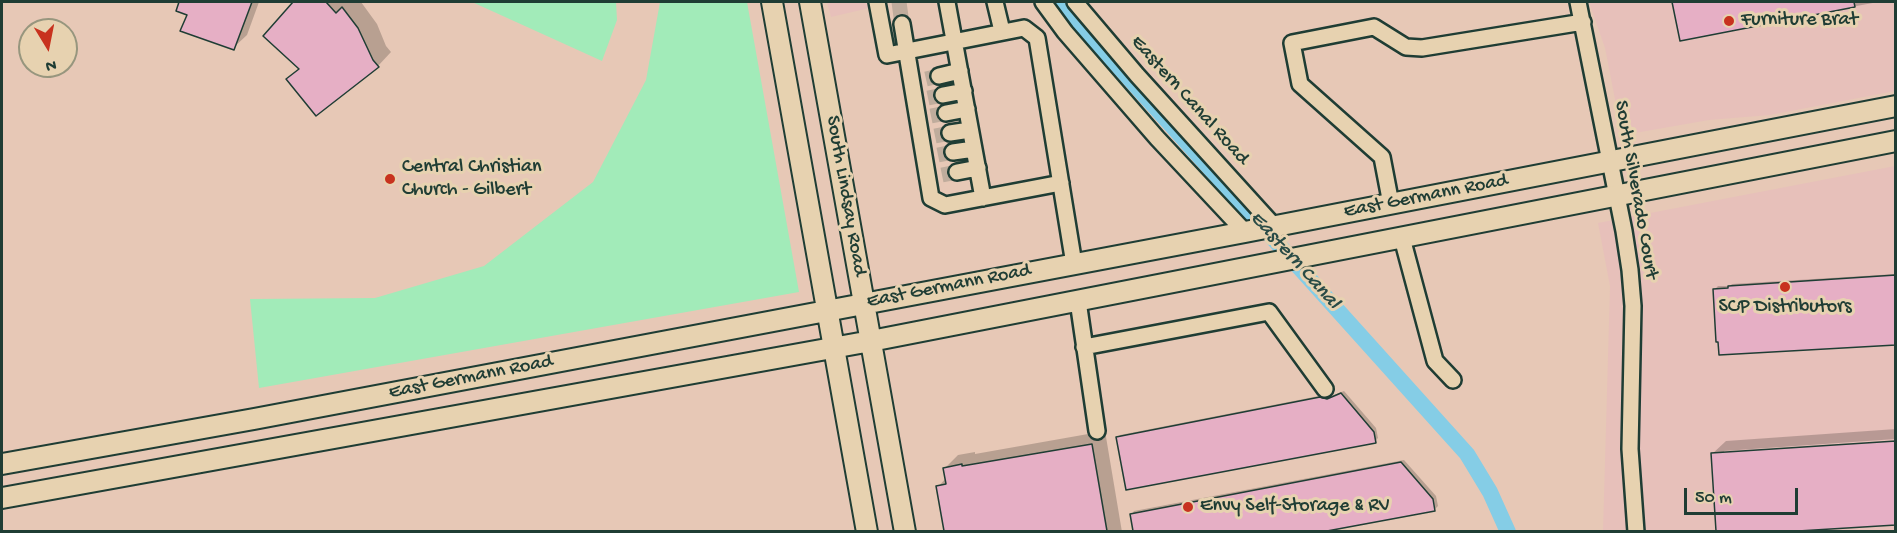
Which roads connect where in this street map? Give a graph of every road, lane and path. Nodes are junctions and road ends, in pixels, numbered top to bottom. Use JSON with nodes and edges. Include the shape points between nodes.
{"nodes":[{"id":1,"x":772,"y":2,"type":"edge"},
{"id":2,"x":810,"y":2,"type":"edge"},
{"id":3,"x":877,"y":2,"type":"edge"},
{"id":4,"x":947,"y":2,"type":"edge"},
{"id":5,"x":995,"y":2,"type":"edge"},
{"id":6,"x":1043,"y":2,"type":"edge"},
{"id":7,"x":1075,"y":2,"type":"edge"},
{"id":8,"x":1578,"y":2,"type":"edge"},
{"id":9,"x":1583,"y":22,"type":"junction"},
{"id":10,"x":902,"y":24,"type":"tunnel mouth"},
{"id":11,"x":1002,"y":31,"type":"junction"},
{"id":12,"x":954,"y":41,"type":"junction"},
{"id":13,"x":906,"y":51,"type":"junction"},
{"id":14,"x":960,"y":71,"type":"junction"},
{"id":15,"x":925,"y":79,"type":"junction"},
{"id":16,"x":964,"y":91,"type":"junction"},
{"id":17,"x":928,"y":98,"type":"junction"},
{"id":18,"x":1896,"y":106,"type":"edge"},
{"id":19,"x":967,"y":109,"type":"junction"},
{"id":20,"x":932,"y":116,"type":"junction"},
{"id":21,"x":970,"y":130,"type":"junction"},
{"id":22,"x":935,"y":136,"type":"junction"},
{"id":23,"x":1896,"y":141,"type":"edge"},
{"id":24,"x":974,"y":149,"type":"junction"},
{"id":25,"x":938,"y":155,"type":"junction"},
{"id":26,"x":1610,"y":162,"type":"junction"},
{"id":27,"x":978,"y":168,"type":"junction"},
{"id":28,"x":942,"y":175,"type":"junction"},
{"id":29,"x":1061,"y":183,"type":"junction"},
{"id":30,"x":1617,"y":196,"type":"junction"},
{"id":31,"x":983,"y":198,"type":"junction"},
{"id":32,"x":1391,"y":204,"type":"junction"},
{"id":33,"x":1274,"y":226,"type":"junction"},
{"id":34,"x":1245,"y":232,"type":"junction"},
{"id":35,"x":1402,"y":238,"type":"junction"},
{"id":36,"x":1074,"y":264,"type":"junction"},
{"id":37,"x":1078,"y":301,"type":"junction"},
{"id":38,"x":864,"y":303,"type":"junction"},
{"id":39,"x":826,"y":310,"type":"junction"},
{"id":40,"x":871,"y":342,"type":"junction"},
{"id":41,"x":1084,"y":347,"type":"junction"},
{"id":42,"x":833,"y":348,"type":"junction"},
{"id":43,"x":1453,"y":380,"type":"dead end"},
{"id":44,"x":1324,"y":390,"type":"dead end"},
{"id":45,"x":1097,"y":431,"type":"dead end"},
{"id":46,"x":2,"y":464,"type":"edge"},
{"id":47,"x":2,"y":498,"type":"edge"},
{"id":48,"x":867,"y":531,"type":"edge"},
{"id":49,"x":905,"y":531,"type":"edge"},
{"id":50,"x":1636,"y":531,"type":"edge"}],
"edges":[{"from":1,"to":39,"type":"main road","name":"South Lindsay Road"},
{"from":2,"to":38,"type":"main road","name":"South Lindsay Road"},
{"from":3,"to":13,"type":"street","via":[[887,55]]},
{"from":4,"to":12,"type":"street"},
{"from":5,"to":11,"type":"street"},
{"from":6,"to":34,"type":"street","via":[[1157,138]]},
{"from":7,"to":33,"type":"street","name":"Eastern Canal Road"},
{"from":8,"to":9,"type":"street","name":"South Silverado Court"},
{"from":9,"to":26,"type":"street","name":"South Silverado Court"},
{"from":9,"to":32,"type":"street","via":[[1422,48],[1406,47],[1374,27],[1292,43],[1300,84],[1382,157]]},
{"from":10,"to":13,"type":"street"},
{"from":11,"to":12,"type":"street"},
{"from":11,"to":29,"type":"street","via":[[1024,28],[1037,38]]},
{"from":12,"to":13,"type":"street"},
{"from":12,"to":14,"type":"street"},
{"from":13,"to":15,"type":"street"},
{"from":14,"to":15,"type":"street"},
{"from":14,"to":16,"type":"street"},
{"from":15,"to":17,"type":"street"},
{"from":16,"to":17,"type":"street"},
{"from":16,"to":19,"type":"street"},
{"from":17,"to":20,"type":"street"},
{"from":18,"to":26,"type":"main road","name":"East Germann Road"},
{"from":19,"to":20,"type":"street"},
{"from":19,"to":21,"type":"street"},
{"from":20,"to":22,"type":"street"},
{"from":21,"to":22,"type":"street"},
{"from":21,"to":24,"type":"street"},
{"from":22,"to":25,"type":"street"},
{"from":23,"to":30,"type":"main road","name":"East Germann Road"},
{"from":24,"to":25,"type":"street"},
{"from":24,"to":27,"type":"street"},
{"from":25,"to":28,"type":"street"},
{"from":26,"to":30,"type":"street","name":"South Silverado Court"},
{"from":26,"to":32,"type":"main road","name":"East Germann Road"},
{"from":27,"to":28,"type":"street"},
{"from":27,"to":31,"type":"street"},
{"from":28,"to":31,"type":"street","via":[[931,198],[945,205]]},
{"from":29,"to":31,"type":"street"},
{"from":29,"to":36,"type":"street"},
{"from":30,"to":35,"type":"main road","name":"East Germann Road"},
{"from":30,"to":50,"type":"street","name":"South Silverado Court","via":[[1633,306],[1630,449]]},
{"from":32,"to":33,"type":"main road","name":"East Germann Road"},
{"from":33,"to":34,"type":"main road","name":"East Germann Road"},
{"from":34,"to":36,"type":"main road","name":"East Germann Road"},
{"from":35,"to":37,"type":"main road","name":"East Germann Road"},
{"from":35,"to":43,"type":"street","via":[[1435,361]]},
{"from":36,"to":38,"type":"main road","name":"East Germann Road"},
{"from":37,"to":40,"type":"main road","name":"East Germann Road"},
{"from":37,"to":41,"type":"street"},
{"from":38,"to":39,"type":"main road","name":"East Germann Road"},
{"from":38,"to":40,"type":"main road","name":"South Lindsay Road"},
{"from":39,"to":42,"type":"main road","name":"South Lindsay Road"},
{"from":39,"to":46,"type":"main road","name":"East Germann Road"},
{"from":40,"to":42,"type":"main road","name":"East Germann Road"},
{"from":40,"to":49,"type":"main road","name":"South Lindsay Road"},
{"from":41,"to":44,"type":"street","via":[[1269,312]]},
{"from":41,"to":45,"type":"street"},
{"from":42,"to":47,"type":"main road","name":"East Germann Road"},
{"from":42,"to":48,"type":"main road","name":"South Lindsay Road"}]}
